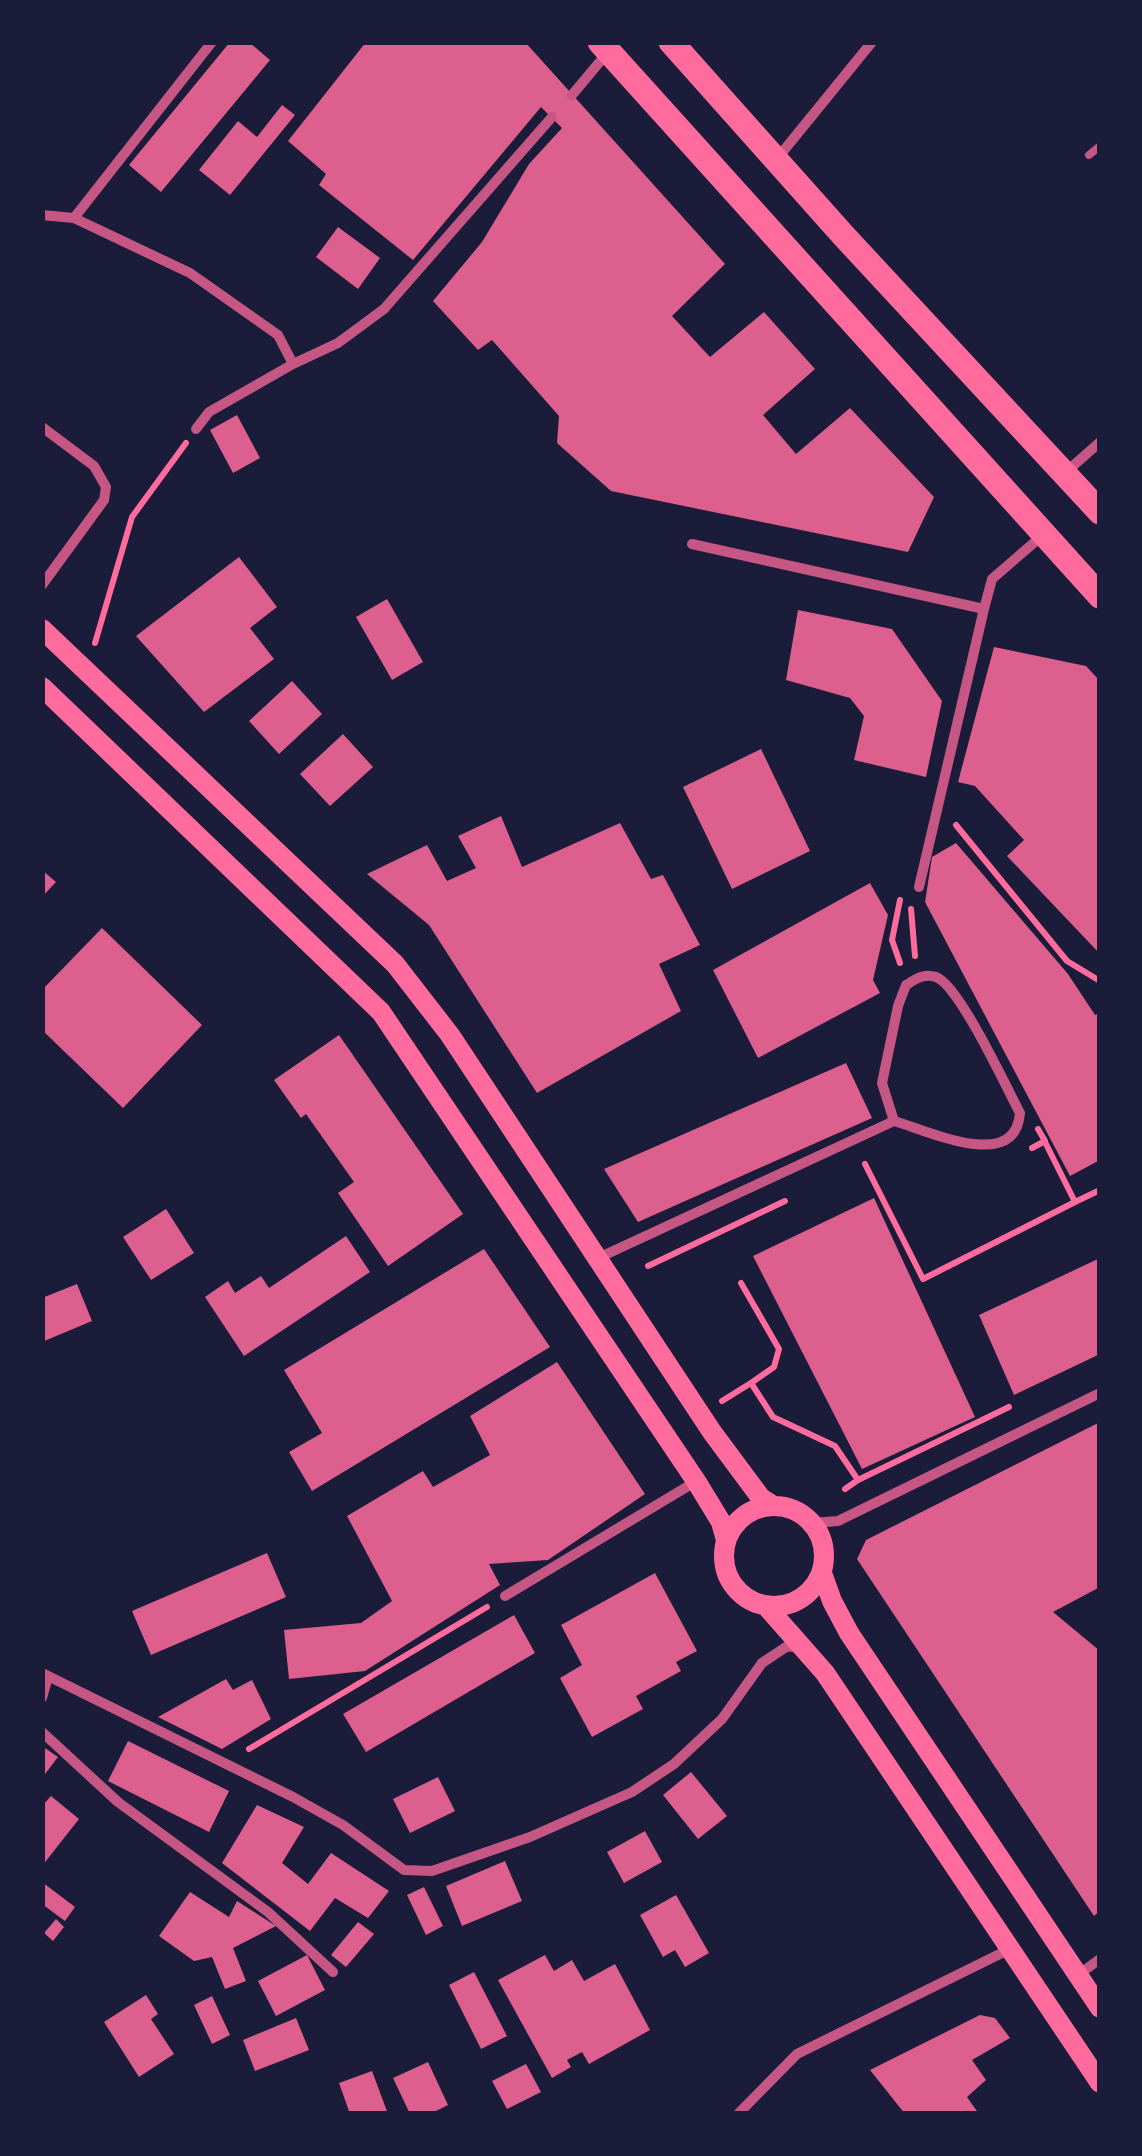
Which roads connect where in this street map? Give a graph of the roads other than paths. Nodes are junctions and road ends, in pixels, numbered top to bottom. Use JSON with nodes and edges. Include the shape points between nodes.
{"nodes":[{"id":1,"x":212,"y":42,"type":"edge"},
{"id":2,"x":670,"y":42,"type":"edge"},
{"id":3,"x":872,"y":42,"type":"edge"},
{"id":4,"x":604,"y":47,"type":"edge"},
{"id":5,"x":572,"y":94,"type":"dead end"},
{"id":6,"x":552,"y":118,"type":"dead end"},
{"id":7,"x":1100,"y":146,"type":"edge"},
{"id":8,"x":1088,"y":156,"type":"dead end"},
{"id":9,"x":776,"y":161,"type":"junction"},
{"id":10,"x":42,"y":215,"type":"edge"},
{"id":11,"x":74,"y":218,"type":"junction"},
{"id":12,"x":293,"y":364,"type":"junction"},
{"id":13,"x":42,"y":427,"type":"edge"},
{"id":14,"x":196,"y":430,"type":"road end"},
{"id":15,"x":1100,"y":442,"type":"edge"},
{"id":16,"x":1064,"y":473,"type":"junction"},
{"id":17,"x":1100,"y":512,"type":"edge"},
{"id":18,"x":1044,"y":534,"type":"junction"},
{"id":19,"x":692,"y":544,"type":"dead end"},
{"id":20,"x":42,"y":585,"type":"edge"},
{"id":21,"x":1100,"y":596,"type":"edge"},
{"id":22,"x":984,"y":609,"type":"junction"},
{"id":23,"x":42,"y":629,"type":"edge"},
{"id":24,"x":42,"y":686,"type":"edge"},
{"id":25,"x":919,"y":887,"type":"dead end"},
{"id":26,"x":894,"y":1121,"type":"junction"},
{"id":27,"x":596,"y":1259,"type":"junction"},
{"id":28,"x":1100,"y":1394,"type":"edge"},
{"id":29,"x":696,"y":1481,"type":"junction"},
{"id":30,"x":772,"y":1506,"type":"junction"},
{"id":31,"x":813,"y":1523,"type":"junction"},
{"id":32,"x":726,"y":1540,"type":"junction"},
{"id":33,"x":822,"y":1573,"type":"junction"},
{"id":34,"x":505,"y":1596,"type":"road end"},
{"id":35,"x":766,"y":1606,"type":"junction"},
{"id":36,"x":802,"y":1646,"type":"junction"},
{"id":37,"x":45,"y":1675,"type":"edge"},
{"id":38,"x":42,"y":1698,"type":"edge"},
{"id":39,"x":42,"y":1732,"type":"edge"},
{"id":40,"x":1010,"y":1948,"type":"junction"},
{"id":41,"x":1100,"y":1959,"type":"edge"},
{"id":42,"x":332,"y":1972,"type":"dead end"},
{"id":43,"x":1078,"y":1975,"type":"junction"},
{"id":44,"x":1100,"y":2008,"type":"edge"},
{"id":45,"x":1100,"y":2082,"type":"edge"},
{"id":46,"x":738,"y":2114,"type":"edge"}],
"edges":[{"from":1,"to":11,"type":"street"},
{"from":2,"to":9,"type":"main road"},
{"from":3,"to":9,"type":"street"},
{"from":4,"to":5,"type":"street"},
{"from":4,"to":18,"type":"main road"},
{"from":6,"to":12,"type":"street","via":[[384,309],[338,343]]},
{"from":7,"to":8,"type":"lane"},
{"from":9,"to":16,"type":"main road"},
{"from":10,"to":11,"type":"street"},
{"from":11,"to":12,"type":"street","via":[[190,272],[278,335]]},
{"from":12,"to":14,"type":"street","via":[[210,412]]},
{"from":13,"to":20,"type":"street","via":[[94,466],[106,487],[104,500]]},
{"from":15,"to":16,"type":"street"},
{"from":16,"to":17,"type":"main road"},
{"from":18,"to":21,"type":"main road"},
{"from":18,"to":22,"type":"street","via":[[992,579]]},
{"from":19,"to":22,"type":"street"},
{"from":22,"to":25,"type":"street"},
{"from":23,"to":27,"type":"main road","via":[[395,964],[450,1035]]},
{"from":24,"to":29,"type":"main road","via":[[381,1012]]},
{"from":26,"to":26,"type":"street","via":[[990,1146],[1006,1142],[1019,1128],[1020,1113],[958,996],[937,977],[906,984],[898,1006],[882,1083]]},
{"from":26,"to":27,"type":"street"},
{"from":27,"to":30,"type":"main road","via":[[712,1432]]},
{"from":28,"to":31,"type":"street","via":[[838,1521]]},
{"from":29,"to":32,"type":"main road"},
{"from":29,"to":34,"type":"street"},
{"from":30,"to":31,"type":"main road"},
{"from":30,"to":32,"type":"main road","via":[[744,1516]]},
{"from":31,"to":33,"type":"main road","via":[[824,1547]]},
{"from":32,"to":35,"type":"main road","via":[[724,1558],[737,1590]]},
{"from":33,"to":35,"type":"main road","via":[[806,1596]]},
{"from":33,"to":43,"type":"main road","via":[[849,1633]]},
{"from":35,"to":36,"type":"main road"},
{"from":36,"to":37,"type":"street","via":[[786,1647],[762,1663],[722,1719],[632,1792],[432,1871],[404,1870],[342,1825]]},
{"from":36,"to":40,"type":"main road"},
{"from":37,"to":38,"type":"street"},
{"from":39,"to":42,"type":"street","via":[[118,1802],[268,1912]]},
{"from":40,"to":45,"type":"main road"},
{"from":40,"to":46,"type":"street","via":[[797,2054]]},
{"from":41,"to":43,"type":"street"},
{"from":43,"to":44,"type":"main road"}]}
